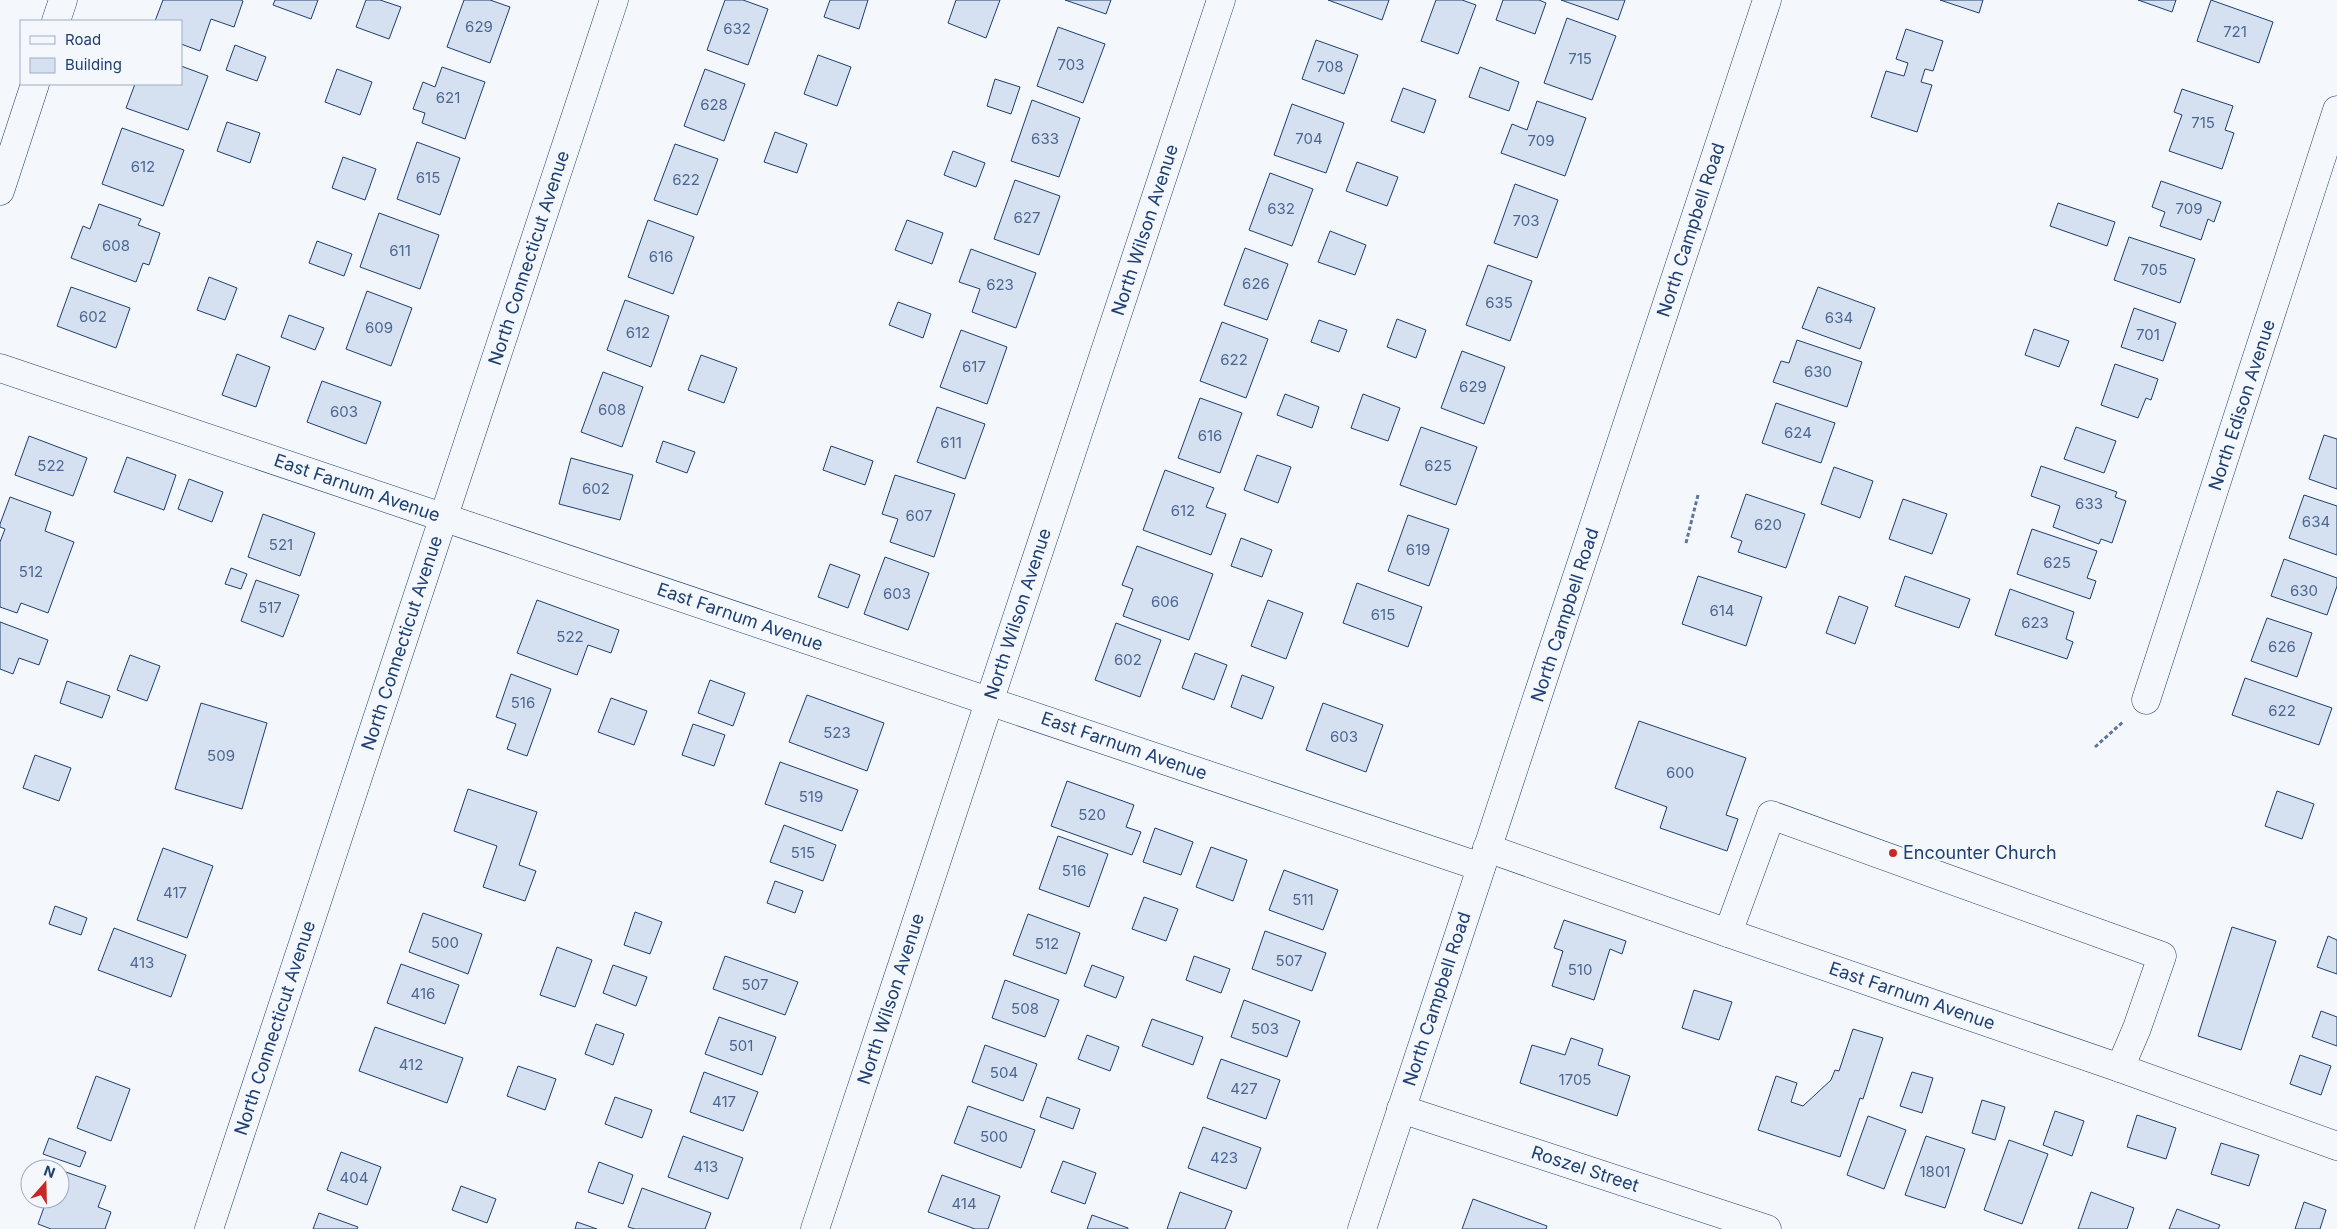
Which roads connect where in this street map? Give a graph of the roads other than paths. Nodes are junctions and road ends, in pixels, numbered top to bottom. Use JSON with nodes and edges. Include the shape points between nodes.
{"nodes":[{"id":1,"x":63,"y":0,"type":"edge"},
{"id":2,"x":614,"y":0,"type":"edge"},
{"id":3,"x":1221,"y":0,"type":"edge"},
{"id":4,"x":1767,"y":0,"type":"edge"},
{"id":5,"x":56,"y":20,"type":"edge"},
{"id":6,"x":35,"y":85,"type":"edge"},
{"id":7,"x":2337,"y":110,"type":"edge"},
{"id":8,"x":0,"y":190,"type":"edge"},
{"id":9,"x":0,"y":368,"type":"edge"},
{"id":10,"x":444,"y":517,"type":"junction"},
{"id":11,"x":2146,"y":700,"type":"road end"},
{"id":12,"x":989,"y":701,"type":"junction"},
{"id":13,"x":1484,"y":857,"type":"junction"},
{"id":14,"x":1728,"y":933,"type":"junction"},
{"id":15,"x":2120,"y":1068,"type":"junction"},
{"id":16,"x":1401,"y":1109,"type":"junction"},
{"id":17,"x":2337,"y":1146,"type":"edge"},
{"id":18,"x":209,"y":1229,"type":"edge"},
{"id":19,"x":816,"y":1229,"type":"edge"},
{"id":20,"x":1362,"y":1229,"type":"edge"},
{"id":21,"x":1767,"y":1229,"type":"edge"}],
"edges":[{"from":1,"to":5,"type":"street"},
{"from":2,"to":10,"type":"street","name":"North Connecticut Avenue"},
{"from":3,"to":12,"type":"street","name":"North Wilson Avenue"},
{"from":4,"to":13,"type":"street","name":"North Campbell Road"},
{"from":6,"to":8,"type":"street"},
{"from":7,"to":11,"type":"street","name":"North Edison Avenue"},
{"from":9,"to":10,"type":"street","name":"East Farnum Avenue"},
{"from":10,"to":12,"type":"street","name":"East Farnum Avenue"},
{"from":10,"to":18,"type":"street","name":"North Connecticut Avenue"},
{"from":12,"to":13,"type":"street","name":"East Farnum Avenue"},
{"from":12,"to":19,"type":"street","name":"North Wilson Avenue"},
{"from":13,"to":14,"type":"street","name":"East Farnum Avenue"},
{"from":13,"to":16,"type":"street","name":"North Campbell Road"},
{"from":14,"to":15,"type":"street","name":"East Farnum Avenue"},
{"from":14,"to":15,"type":"street","via":[[1771,815],[2162,956]]},
{"from":15,"to":17,"type":"street","name":"East Farnum Avenue"},
{"from":16,"to":20,"type":"street","name":"North Campbell Road"},
{"from":16,"to":21,"type":"street","name":"Roszel Street"}]}
